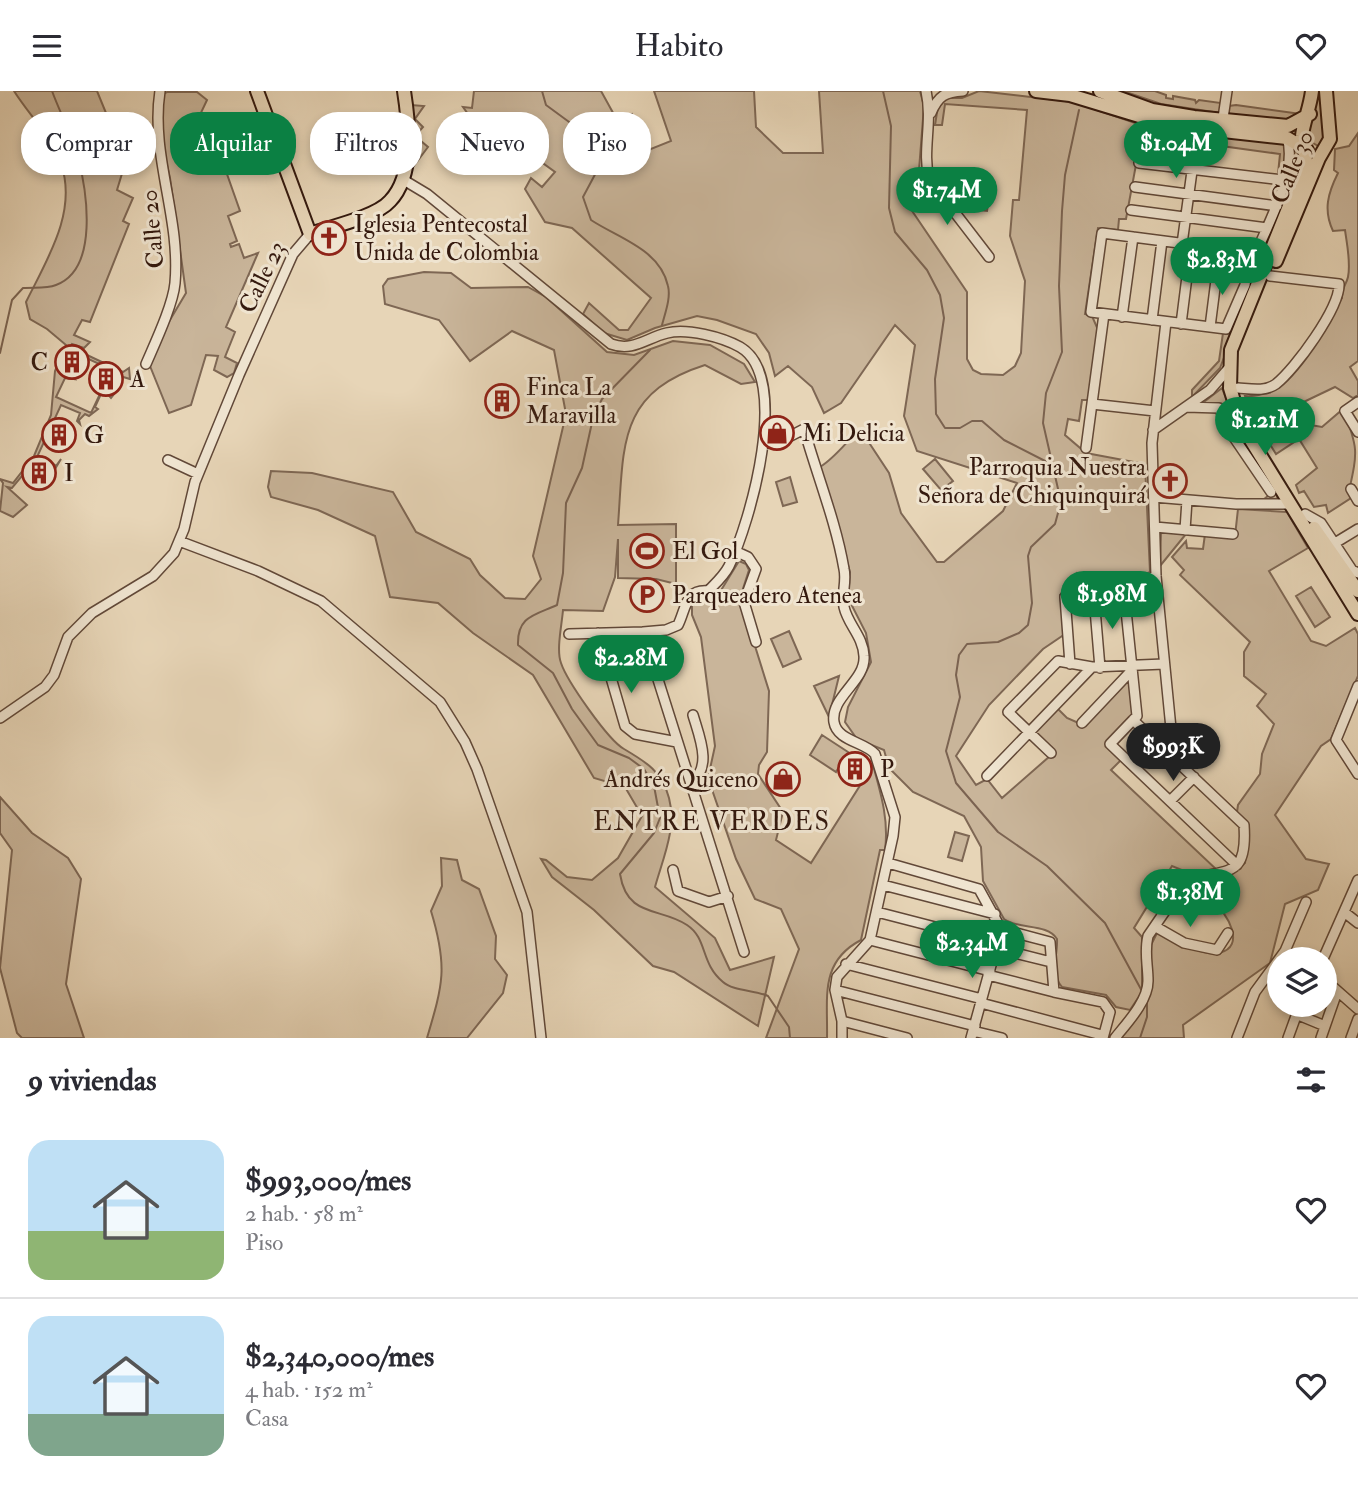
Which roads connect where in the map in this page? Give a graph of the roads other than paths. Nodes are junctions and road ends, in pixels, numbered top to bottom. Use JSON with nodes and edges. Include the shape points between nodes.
{"nodes":[{"id":1,"x":160,"y":91,"type":"edge"},
{"id":2,"x":257,"y":91,"type":"edge"},
{"id":3,"x":404,"y":91,"type":"edge"},
{"id":4,"x":926,"y":91,"type":"edge"},
{"id":5,"x":963,"y":91,"type":"edge"},
{"id":6,"x":1036,"y":91,"type":"edge"},
{"id":7,"x":1100,"y":91,"type":"edge"},
{"id":8,"x":1227,"y":91,"type":"edge"},
{"id":9,"x":1312,"y":91,"type":"edge"},
{"id":10,"x":1326,"y":91,"type":"edge"},
{"id":11,"x":931,"y":113,"type":"junction"},
{"id":12,"x":1310,"y":114,"type":"junction"},
{"id":13,"x":1223,"y":118,"type":"junction"},
{"id":14,"x":1194,"y":123,"type":"junction"},
{"id":15,"x":1287,"y":138,"type":"junction"},
{"id":16,"x":1324,"y":148,"type":"junction"},
{"id":17,"x":1307,"y":150,"type":"junction"},
{"id":18,"x":1139,"y":163,"type":"dead end"},
{"id":19,"x":1192,"y":170,"type":"junction"},
{"id":20,"x":402,"y":179,"type":"junction"},
{"id":21,"x":1283,"y":180,"type":"junction"},
{"id":22,"x":1135,"y":187,"type":"dead end"},
{"id":23,"x":1189,"y":194,"type":"junction"},
{"id":24,"x":1277,"y":206,"type":"junction"},
{"id":25,"x":1130,"y":210,"type":"dead end"},
{"id":26,"x":1186,"y":218,"type":"junction"},
{"id":27,"x":1267,"y":228,"type":"junction"},
{"id":28,"x":310,"y":234,"type":"junction"},
{"id":29,"x":1132,"y":237,"type":"junction"},
{"id":30,"x":1162,"y":241,"type":"junction"},
{"id":31,"x":1187,"y":245,"type":"junction"},
{"id":32,"x":1220,"y":249,"type":"junction"},
{"id":33,"x":1253,"y":253,"type":"junction"},
{"id":34,"x":989,"y":257,"type":"dead end"},
{"id":35,"x":1270,"y":276,"type":"junction"},
{"id":36,"x":1104,"y":314,"type":"junction"},
{"id":37,"x":1122,"y":317,"type":"junction"},
{"id":38,"x":1152,"y":320,"type":"junction"},
{"id":39,"x":1166,"y":322,"type":"junction"},
{"id":40,"x":1181,"y":324,"type":"junction"},
{"id":41,"x":1210,"y":327,"type":"junction"},
{"id":42,"x":146,"y":365,"type":"dead end"},
{"id":43,"x":1229,"y":367,"type":"junction"},
{"id":44,"x":1238,"y":388,"type":"junction"},
{"id":45,"x":1358,"y":402,"type":"edge"},
{"id":46,"x":1092,"y":404,"type":"junction"},
{"id":47,"x":1186,"y":407,"type":"junction"},
{"id":48,"x":1155,"y":411,"type":"junction"},
{"id":49,"x":1153,"y":430,"type":"junction"},
{"id":50,"x":1358,"y":432,"type":"edge"},
{"id":51,"x":763,"y":444,"type":"junction"},
{"id":52,"x":1086,"y":448,"type":"dead end"},
{"id":53,"x":168,"y":460,"type":"dead end"},
{"id":54,"x":198,"y":474,"type":"junction"},
{"id":55,"x":1350,"y":489,"type":"dead end"},
{"id":56,"x":1271,"y":492,"type":"dead end"},
{"id":57,"x":1154,"y":497,"type":"junction"},
{"id":58,"x":1187,"y":500,"type":"junction"},
{"id":59,"x":1358,"y":501,"type":"edge"},
{"id":60,"x":1289,"y":504,"type":"junction"},
{"id":61,"x":1305,"y":515,"type":"junction"},
{"id":62,"x":1155,"y":527,"type":"junction"},
{"id":63,"x":1358,"y":529,"type":"edge"},
{"id":64,"x":1185,"y":530,"type":"junction"},
{"id":65,"x":1233,"y":534,"type":"dead end"},
{"id":66,"x":179,"y":541,"type":"junction"},
{"id":67,"x":1335,"y":543,"type":"junction"},
{"id":68,"x":735,"y":551,"type":"junction"},
{"id":69,"x":1356,"y":569,"type":"edge"},
{"id":70,"x":1156,"y":576,"type":"junction"},
{"id":71,"x":1124,"y":591,"type":"junction"},
{"id":72,"x":1358,"y":591,"type":"edge"},
{"id":73,"x":1094,"y":597,"type":"junction"},
{"id":74,"x":1358,"y":614,"type":"edge"},
{"id":75,"x":643,"y":632,"type":"junction"},
{"id":76,"x":598,"y":633,"type":"junction"},
{"id":77,"x":569,"y":634,"type":"dead end"},
{"id":78,"x":756,"y":642,"type":"dead end"},
{"id":79,"x":1070,"y":664,"type":"junction"},
{"id":80,"x":1164,"y":664,"type":"junction"},
{"id":81,"x":1096,"y":667,"type":"junction"},
{"id":82,"x":1132,"y":668,"type":"junction"},
{"id":83,"x":1358,"y":686,"type":"edge"},
{"id":84,"x":694,"y":715,"type":"dead end"},
{"id":85,"x":0,"y":717,"type":"edge"},
{"id":86,"x":1133,"y":720,"type":"junction"},
{"id":87,"x":1082,"y":723,"type":"dead end"},
{"id":88,"x":1030,"y":733,"type":"junction"},
{"id":89,"x":677,"y":742,"type":"junction"},
{"id":90,"x":1051,"y":753,"type":"dead end"},
{"id":91,"x":1174,"y":759,"type":"junction"},
{"id":92,"x":1358,"y":774,"type":"edge"},
{"id":93,"x":988,"y":776,"type":"dead end"},
{"id":94,"x":1194,"y":777,"type":"junction"},
{"id":95,"x":691,"y":783,"type":"junction"},
{"id":96,"x":1170,"y":801,"type":"junction"},
{"id":97,"x":888,"y":863,"type":"junction"},
{"id":98,"x":1237,"y":865,"type":"junction"},
{"id":99,"x":673,"y":870,"type":"dead end"},
{"id":100,"x":1358,"y":880,"type":"edge"},
{"id":101,"x":883,"y":885,"type":"junction"},
{"id":102,"x":728,"y":896,"type":"junction"},
{"id":103,"x":1306,"y":902,"type":"dead end"},
{"id":104,"x":877,"y":912,"type":"junction"},
{"id":105,"x":1344,"y":912,"type":"junction"},
{"id":106,"x":995,"y":913,"type":"junction"},
{"id":107,"x":1358,"y":923,"type":"edge"},
{"id":108,"x":1156,"y":927,"type":"junction"},
{"id":109,"x":1001,"y":929,"type":"junction"},
{"id":110,"x":1228,"y":933,"type":"dead end"},
{"id":111,"x":870,"y":940,"type":"junction"},
{"id":112,"x":996,"y":945,"type":"junction"},
{"id":113,"x":1287,"y":947,"type":"edge"},
{"id":114,"x":1328,"y":947,"type":"edge"},
{"id":115,"x":744,"y":952,"type":"dead end"},
{"id":116,"x":1051,"y":962,"type":"junction"},
{"id":117,"x":846,"y":964,"type":"junction"},
{"id":118,"x":989,"y":973,"type":"junction"},
{"id":119,"x":1267,"y":976,"type":"edge"},
{"id":120,"x":835,"y":990,"type":"junction"},
{"id":121,"x":1054,"y":992,"type":"junction"},
{"id":122,"x":1337,"y":992,"type":"edge"},
{"id":123,"x":981,"y":1001,"type":"junction"},
{"id":124,"x":1358,"y":1009,"type":"edge"},
{"id":125,"x":1295,"y":1017,"type":"edge"},
{"id":126,"x":1312,"y":1017,"type":"edge"},
{"id":127,"x":1328,"y":1017,"type":"edge"},
{"id":128,"x":1358,"y":1019,"type":"edge"},
{"id":129,"x":842,"y":1021,"type":"junction"},
{"id":130,"x":1325,"y":1025,"type":"junction"},
{"id":131,"x":973,"y":1032,"type":"edge"},
{"id":132,"x":541,"y":1038,"type":"edge"},
{"id":133,"x":842,"y":1038,"type":"edge"},
{"id":134,"x":907,"y":1038,"type":"edge"},
{"id":135,"x":1002,"y":1038,"type":"edge"},
{"id":136,"x":1103,"y":1038,"type":"edge"},
{"id":137,"x":1115,"y":1038,"type":"edge"},
{"id":138,"x":1237,"y":1038,"type":"edge"},
{"id":139,"x":1288,"y":1038,"type":"edge"},
{"id":140,"x":1321,"y":1038,"type":"edge"},
{"id":141,"x":1351,"y":1038,"type":"edge"}],
"edges":[{"from":1,"to":42,"type":"street","name":"Calle 20","via":[[158,145],[167,179],[175,282]]},
{"from":2,"to":28,"type":"main road"},
{"from":3,"to":20,"type":"main road","name":"Calle 23","via":[[407,160]]},
{"from":4,"to":11,"type":"street"},
{"from":5,"to":11,"type":"street","via":[[949,91],[937,100]]},
{"from":6,"to":14,"type":"main road","via":[[1070,95],[1152,122]]},
{"from":7,"to":14,"type":"main road"},
{"from":8,"to":13,"type":"street"},
{"from":9,"to":12,"type":"main road","name":"Calle 30"},
{"from":10,"to":16,"type":"main road","name":"Calle 30","via":[[1330,133]]},
{"from":11,"to":34,"type":"street","via":[[929,179]]},
{"from":12,"to":13,"type":"main road","via":[[1289,126]]},
{"from":12,"to":17,"type":"main road","name":"Calle 30","via":[[1301,141]]},
{"from":13,"to":14,"type":"main road"},
{"from":14,"to":15,"type":"main road"},
{"from":14,"to":19,"type":"street"},
{"from":15,"to":17,"type":"main road"},
{"from":15,"to":21,"type":"street","via":[[1292,150]]},
{"from":16,"to":17,"type":"main road"},
{"from":16,"to":35,"type":"main road","name":"Calle 30"},
{"from":17,"to":43,"type":"main road","name":"Calle 30","via":[[1306,164],[1234,342]]},
{"from":18,"to":19,"type":"street"},
{"from":19,"to":21,"type":"street"},
{"from":19,"to":23,"type":"street"},
{"from":20,"to":28,"type":"main road","name":"Calle 23","via":[[390,202]]},
{"from":20,"to":51,"type":"street","via":[[427,194],[611,344],[628,347],[675,332],[709,336],[741,348],[761,375],[766,420]]},
{"from":21,"to":24,"type":"street"},
{"from":22,"to":23,"type":"street"},
{"from":23,"to":24,"type":"street"},
{"from":23,"to":26,"type":"street"},
{"from":24,"to":27,"type":"street"},
{"from":25,"to":26,"type":"street"},
{"from":26,"to":27,"type":"street"},
{"from":26,"to":31,"type":"street"},
{"from":27,"to":33,"type":"street"},
{"from":28,"to":54,"type":"street","name":"Calle 23","via":[[293,254]]},
{"from":29,"to":30,"type":"street"},
{"from":29,"to":36,"type":"street","via":[[1102,233],[1091,313]]},
{"from":29,"to":37,"type":"street"},
{"from":30,"to":31,"type":"street"},
{"from":30,"to":38,"type":"street"},
{"from":31,"to":32,"type":"street"},
{"from":31,"to":40,"type":"street"},
{"from":32,"to":33,"type":"street"},
{"from":32,"to":41,"type":"street"},
{"from":33,"to":41,"type":"street","via":[[1226,329]]},
{"from":35,"to":44,"type":"main road","name":"Calle 30","via":[[1239,354]]},
{"from":35,"to":44,"type":"street","via":[[1339,284],[1340,290],[1299,360],[1275,385]]},
{"from":36,"to":37,"type":"street"},
{"from":36,"to":46,"type":"street"},
{"from":37,"to":38,"type":"street"},
{"from":38,"to":39,"type":"street"},
{"from":39,"to":40,"type":"street"},
{"from":39,"to":48,"type":"street"},
{"from":40,"to":41,"type":"street"},
{"from":43,"to":47,"type":"street","via":[[1220,381]]},
{"from":43,"to":60,"type":"main road","name":"Calle 30","via":[[1236,413]]},
{"from":44,"to":61,"type":"main road","name":"Calle 30","via":[[1248,420]]},
{"from":45,"to":50,"type":"street","via":[[1345,411]]},
{"from":46,"to":48,"type":"street"},
{"from":46,"to":52,"type":"street"},
{"from":47,"to":49,"type":"street"},
{"from":47,"to":56,"type":"street","via":[[1219,408]]},
{"from":48,"to":49,"type":"street"},
{"from":49,"to":57,"type":"street"},
{"from":51,"to":68,"type":"street"},
{"from":51,"to":97,"type":"street","via":[[804,429],[845,572],[845,610],[863,640],[864,666],[836,709],[834,720],[842,734],[875,754],[895,817]]},
{"from":53,"to":54,"type":"street"},
{"from":54,"to":66,"type":"street","name":"Calle 23"},
{"from":55,"to":59,"type":"street"},
{"from":57,"to":58,"type":"street"},
{"from":57,"to":62,"type":"street"},
{"from":58,"to":60,"type":"street"},
{"from":58,"to":64,"type":"street"},
{"from":60,"to":74,"type":"main road","name":"Calle 30"},
{"from":61,"to":67,"type":"street","via":[[1321,523]]},
{"from":61,"to":72,"type":"main road","name":"Calle 30"},
{"from":62,"to":64,"type":"street"},
{"from":62,"to":70,"type":"street"},
{"from":63,"to":67,"type":"street"},
{"from":64,"to":65,"type":"street"},
{"from":66,"to":85,"type":"street","name":"Calle 23","via":[[153,576],[92,613],[68,638],[45,687]]},
{"from":66,"to":132,"type":"street","via":[[321,601],[440,702],[477,769],[527,912]]},
{"from":67,"to":69,"type":"street"},
{"from":68,"to":75,"type":"street","via":[[724,575],[708,591],[692,595],[678,625]]},
{"from":68,"to":78,"type":"street","via":[[748,557],[756,569],[744,602]]},
{"from":70,"to":71,"type":"street"},
{"from":70,"to":80,"type":"street"},
{"from":71,"to":73,"type":"street"},
{"from":71,"to":82,"type":"street"},
{"from":73,"to":79,"type":"street","via":[[1065,597]]},
{"from":73,"to":81,"type":"street"},
{"from":75,"to":76,"type":"street"},
{"from":75,"to":89,"type":"street"},
{"from":76,"to":77,"type":"street"},
{"from":76,"to":89,"type":"street","via":[[625,726],[635,734]]},
{"from":79,"to":81,"type":"street"},
{"from":79,"to":88,"type":"street","via":[[1058,661],[1008,712]]},
{"from":80,"to":82,"type":"street"},
{"from":80,"to":91,"type":"street"},
{"from":81,"to":82,"type":"street"},
{"from":81,"to":88,"type":"street"},
{"from":82,"to":86,"type":"street","via":[[1137,716]]},
{"from":82,"to":87,"type":"street"},
{"from":83,"to":92,"type":"street","via":[[1336,740]]},
{"from":84,"to":95,"type":"street","via":[[703,764]]},
{"from":86,"to":91,"type":"street"},
{"from":86,"to":96,"type":"street","via":[[1110,744]]},
{"from":88,"to":90,"type":"street"},
{"from":88,"to":93,"type":"street"},
{"from":89,"to":95,"type":"street"},
{"from":91,"to":94,"type":"street"},
{"from":94,"to":96,"type":"street"},
{"from":94,"to":98,"type":"street","via":[[1244,825],[1245,849]]},
{"from":95,"to":102,"type":"street"},
{"from":96,"to":98,"type":"street"},
{"from":97,"to":101,"type":"street"},
{"from":97,"to":106,"type":"street","via":[[979,889]]},
{"from":98,"to":108,"type":"street","via":[[1224,874],[1185,882]]},
{"from":99,"to":102,"type":"street","via":[[678,891],[709,902]]},
{"from":100,"to":105,"type":"street"},
{"from":101,"to":104,"type":"street"},
{"from":101,"to":106,"type":"street"},
{"from":102,"to":115,"type":"street"},
{"from":103,"to":113,"type":"street"},
{"from":104,"to":111,"type":"street"},
{"from":104,"to":112,"type":"street"},
{"from":105,"to":107,"type":"street"},
{"from":105,"to":114,"type":"street"},
{"from":106,"to":109,"type":"street"},
{"from":108,"to":110,"type":"street","via":[[1184,943],[1217,950]]},
{"from":108,"to":137,"type":"street","via":[[1147,936],[1145,947],[1147,988]]},
{"from":109,"to":112,"type":"street"},
{"from":109,"to":116,"type":"street","via":[[1050,942]]},
{"from":111,"to":117,"type":"street"},
{"from":111,"to":118,"type":"street"},
{"from":112,"to":116,"type":"street"},
{"from":112,"to":118,"type":"street"},
{"from":116,"to":121,"type":"street"},
{"from":117,"to":120,"type":"street"},
{"from":117,"to":123,"type":"street"},
{"from":118,"to":121,"type":"street"},
{"from":118,"to":123,"type":"street"},
{"from":119,"to":138,"type":"street","via":[[1255,992]]},
{"from":120,"to":129,"type":"street"},
{"from":120,"to":131,"type":"street"},
{"from":121,"to":136,"type":"street","via":[[1103,1002],[1110,1012]]},
{"from":122,"to":124,"type":"street"},
{"from":123,"to":131,"type":"street"},
{"from":123,"to":136,"type":"street"},
{"from":125,"to":139,"type":"street"},
{"from":126,"to":130,"type":"street"},
{"from":127,"to":130,"type":"street"},
{"from":128,"to":141,"type":"street"},
{"from":129,"to":133,"type":"street"},
{"from":129,"to":134,"type":"street"},
{"from":130,"to":140,"type":"street"},
{"from":131,"to":135,"type":"street"}]}
